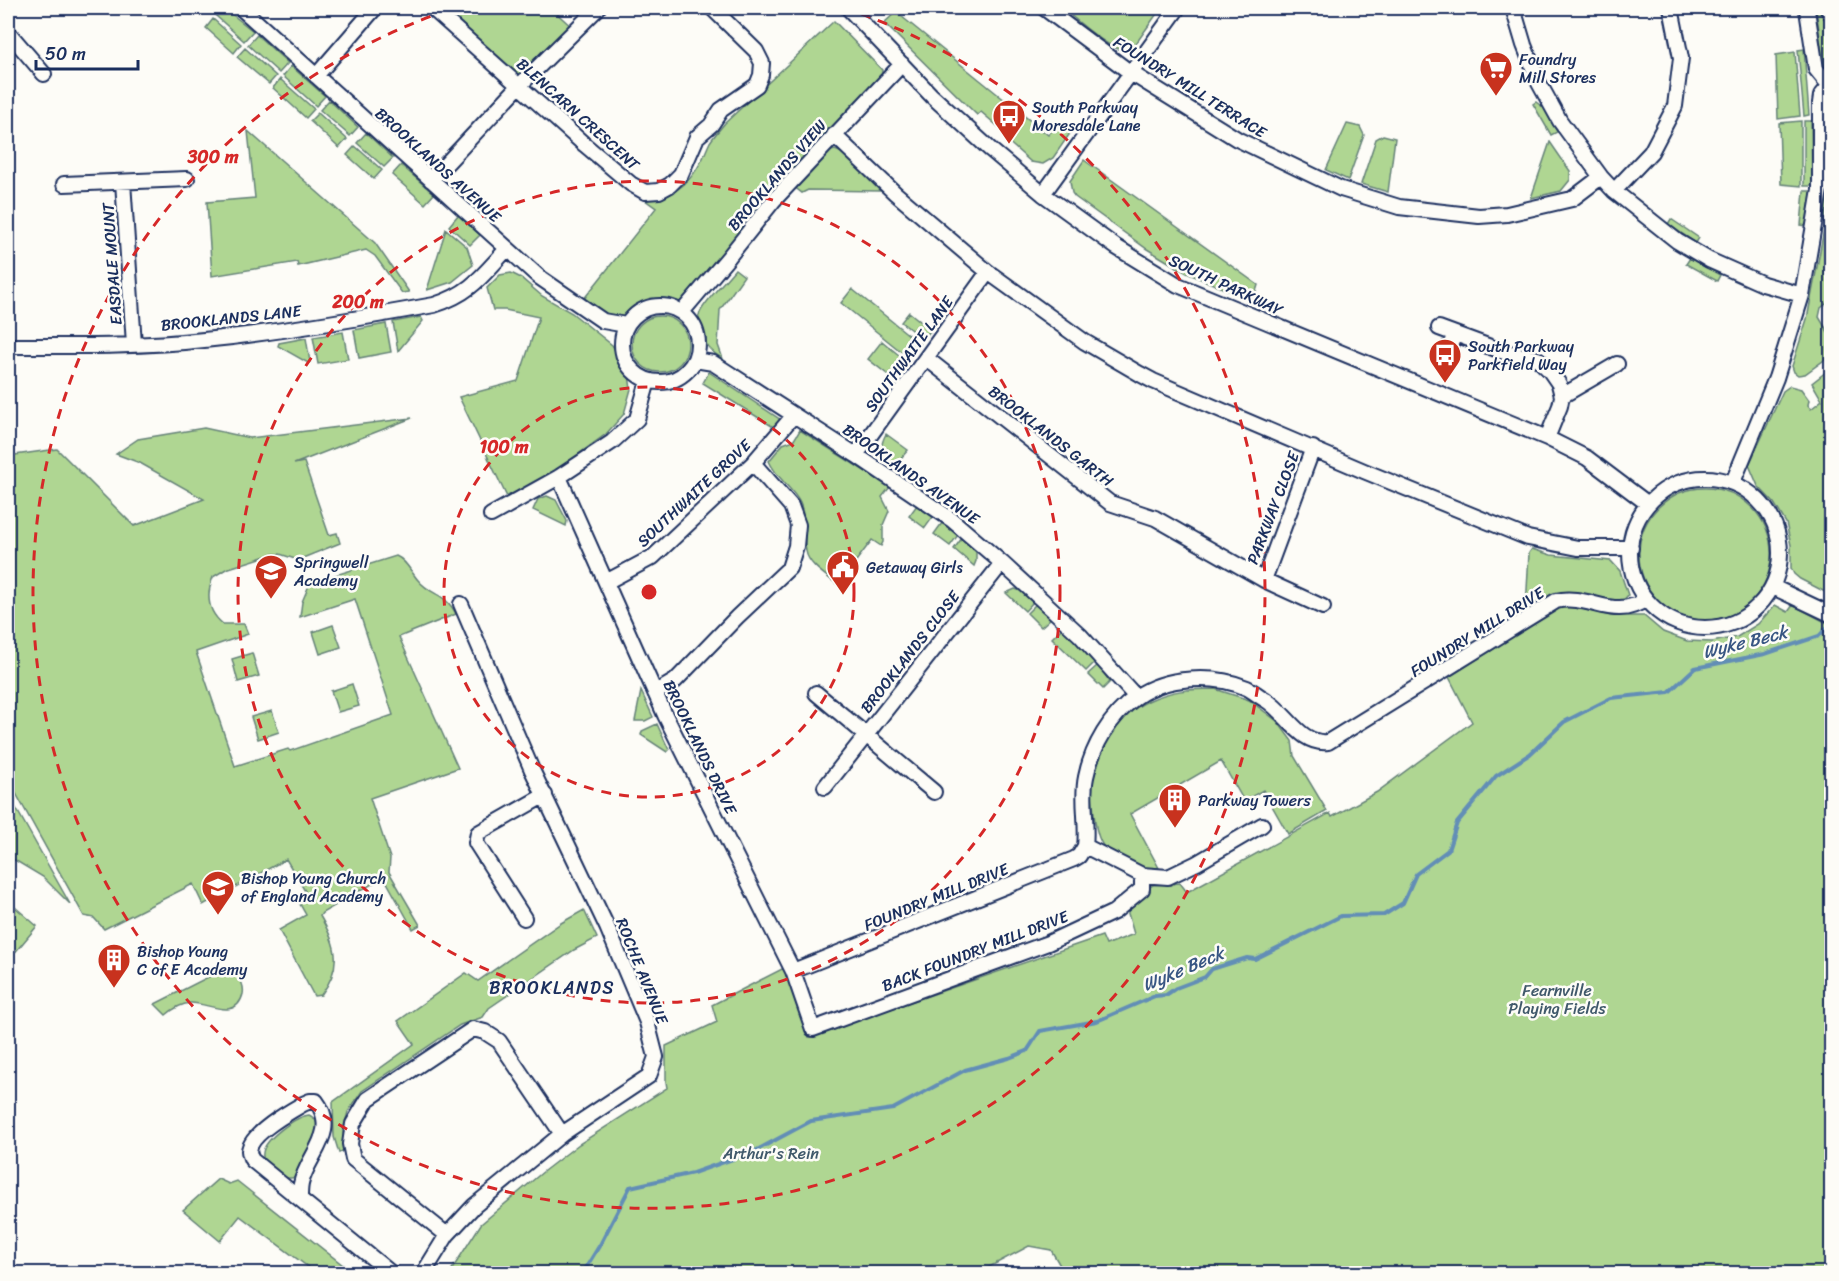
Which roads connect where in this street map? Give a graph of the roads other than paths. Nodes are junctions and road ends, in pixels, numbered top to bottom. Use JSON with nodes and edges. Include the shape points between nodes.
{"nodes":[{"id":1,"x":241,"y":8,"type":"edge"},
{"id":2,"x":375,"y":8,"type":"edge"},
{"id":3,"x":432,"y":8,"type":"edge"},
{"id":4,"x":598,"y":8,"type":"edge"},
{"id":5,"x":712,"y":8,"type":"edge"},
{"id":6,"x":848,"y":8,"type":"edge"},
{"id":7,"x":1044,"y":8,"type":"edge"},
{"id":8,"x":1178,"y":8,"type":"edge"},
{"id":9,"x":1513,"y":8,"type":"edge"},
{"id":10,"x":1671,"y":8,"type":"edge"},
{"id":11,"x":1827,"y":8,"type":"edge"},
{"id":12,"x":1807,"y":10,"type":"dead end"},
{"id":13,"x":1832,"y":15,"type":"edge"},
{"id":14,"x":8,"y":32,"type":"edge"},
{"id":15,"x":902,"y":64,"type":"junction"},
{"id":16,"x":1131,"y":73,"type":"junction"},
{"id":17,"x":44,"y":75,"type":"dead end"},
{"id":18,"x":316,"y":76,"type":"junction"},
{"id":19,"x":1830,"y":84,"type":"edge"},
{"id":20,"x":520,"y":85,"type":"junction"},
{"id":21,"x":834,"y":135,"type":"junction"},
{"id":22,"x":1601,"y":177,"type":"junction"},
{"id":23,"x":187,"y":179,"type":"dead end"},
{"id":24,"x":431,"y":180,"type":"junction"},
{"id":25,"x":123,"y":182,"type":"junction"},
{"id":26,"x":64,"y":184,"type":"dead end"},
{"id":27,"x":1614,"y":191,"type":"junction"},
{"id":28,"x":1043,"y":194,"type":"junction"},
{"id":29,"x":506,"y":250,"type":"junction"},
{"id":30,"x":988,"y":272,"type":"junction"},
{"id":31,"x":1802,"y":295,"type":"junction"},
{"id":32,"x":682,"y":312,"type":"junction"},
{"id":33,"x":626,"y":325,"type":"junction"},
{"id":34,"x":1439,"y":328,"type":"dead end"},
{"id":35,"x":1455,"y":334,"type":"junction"},
{"id":36,"x":134,"y":344,"type":"junction"},
{"id":37,"x":8,"y":346,"type":"edge"},
{"id":38,"x":926,"y":358,"type":"junction"},
{"id":39,"x":695,"y":360,"type":"junction"},
{"id":40,"x":1444,"y":360,"type":"dead end"},
{"id":41,"x":1617,"y":364,"type":"dead end"},
{"id":42,"x":648,"y":381,"type":"junction"},
{"id":43,"x":1562,"y":396,"type":"junction"},
{"id":44,"x":794,"y":415,"type":"junction"},
{"id":45,"x":1547,"y":438,"type":"junction"},
{"id":46,"x":1313,"y":448,"type":"junction"},
{"id":47,"x":856,"y":455,"type":"junction"},
{"id":48,"x":753,"y":464,"type":"junction"},
{"id":49,"x":559,"y":477,"type":"junction"},
{"id":50,"x":1733,"y":482,"type":"junction"},
{"id":51,"x":1648,"y":504,"type":"junction"},
{"id":52,"x":491,"y":515,"type":"dead end"},
{"id":53,"x":1631,"y":548,"type":"junction"},
{"id":54,"x":1002,"y":562,"type":"junction"},
{"id":55,"x":1263,"y":579,"type":"junction"},
{"id":56,"x":606,"y":582,"type":"junction"},
{"id":57,"x":1773,"y":587,"type":"junction"},
{"id":58,"x":1646,"y":599,"type":"junction"},
{"id":59,"x":461,"y":604,"type":"dead end"},
{"id":60,"x":1323,"y":607,"type":"dead end"},
{"id":61,"x":1830,"y":614,"type":"edge"},
{"id":62,"x":655,"y":693,"type":"junction"},
{"id":63,"x":816,"y":693,"type":"dead end"},
{"id":64,"x":1136,"y":697,"type":"junction"},
{"id":65,"x":867,"y":734,"type":"junction"},
{"id":66,"x":825,"y":787,"type":"dead end"},
{"id":67,"x":934,"y":792,"type":"dead end"},
{"id":68,"x":545,"y":795,"type":"junction"},
{"id":69,"x":1262,"y":825,"type":"dead end"},
{"id":70,"x":1085,"y":846,"type":"junction"},
{"id":71,"x":1142,"y":882,"type":"junction"},
{"id":72,"x":524,"y":918,"type":"dead end"},
{"id":73,"x":793,"y":971,"type":"junction"},
{"id":74,"x":813,"y":1029,"type":"joint"},
{"id":75,"x":562,"y":1134,"type":"junction"},
{"id":76,"x":300,"y":1199,"type":"junction"},
{"id":77,"x":447,"y":1235,"type":"junction"},
{"id":78,"x":8,"y":1270,"type":"edge"},
{"id":79,"x":11,"y":1274,"type":"edge"},
{"id":80,"x":392,"y":1274,"type":"edge"},
{"id":81,"x":423,"y":1274,"type":"edge"}],
"edges":[{"from":1,"to":18,"type":"street","name":"BROOKLANDS AVENUE"},
{"from":2,"to":18,"type":"street"},
{"from":3,"to":20,"type":"street","name":"BLENCARN CRESCENT"},
{"from":4,"to":20,"type":"street"},
{"from":5,"to":20,"type":"street","name":"BLENCARN CRESCENT","via":[[756,51],[762,63],[761,75],[757,85],[721,110],[697,138],[681,174],[659,191],[645,192],[631,184]]},
{"from":6,"to":15,"type":"street","name":"SOUTH PARKWAY"},
{"from":7,"to":16,"type":"street","name":"FOUNDRY MILL TERRACE"},
{"from":8,"to":16,"type":"street"},
{"from":9,"to":22,"type":"street","via":[[1539,83],[1560,121]]},
{"from":10,"to":27,"type":"street","via":[[1681,58],[1676,106],[1651,152]]},
{"from":11,"to":13,"type":"street"},
{"from":12,"to":19,"type":"street","via":[[1816,69]]},
{"from":14,"to":17,"type":"street"},
{"from":15,"to":21,"type":"street","name":"BROOKLANDS VIEW"},
{"from":15,"to":28,"type":"street","name":"SOUTH PARKWAY","via":[[932,96]]},
{"from":16,"to":22,"type":"street","name":"FOUNDRY MILL TERRACE","via":[[1237,139],[1341,189],[1399,207],[1479,216],[1507,214],[1572,199]]},
{"from":16,"to":28,"type":"street"},
{"from":18,"to":24,"type":"street","name":"BROOKLANDS AVENUE"},
{"from":19,"to":31,"type":"street","via":[[1820,103],[1820,190]]},
{"from":20,"to":24,"type":"street"},
{"from":21,"to":30,"type":"street"},
{"from":21,"to":32,"type":"street","name":"BROOKLANDS VIEW","via":[[774,200]]},
{"from":22,"to":27,"type":"street"},
{"from":23,"to":25,"type":"street","name":"EASDALE MOUNT"},
{"from":24,"to":29,"type":"street","name":"BROOKLANDS AVENUE"},
{"from":25,"to":26,"type":"street","name":"EASDALE MOUNT"},
{"from":25,"to":36,"type":"street","name":"EASDALE MOUNT"},
{"from":27,"to":31,"type":"street","via":[[1677,241],[1709,260],[1763,284]]},
{"from":28,"to":45,"type":"street","name":"SOUTH PARKWAY","via":[[1116,247],[1179,285]]},
{"from":29,"to":33,"type":"street","name":"BROOKLANDS AVENUE","via":[[603,321]]},
{"from":29,"to":36,"type":"street","name":"BROOKLANDS LANE","via":[[469,289],[434,305],[279,331]]},
{"from":30,"to":38,"type":"street","name":"SOUTHWAITE LANE"},
{"from":30,"to":46,"type":"street","via":[[1085,342],[1153,381]]},
{"from":31,"to":50,"type":"street","via":[[1776,378]]},
{"from":32,"to":33,"type":"street","via":[[663,305],[650,306]]},
{"from":32,"to":39,"type":"street","via":[[695,328]]},
{"from":33,"to":42,"type":"street","via":[[622,335],[624,358],[638,376]]},
{"from":34,"to":35,"type":"street"},
{"from":35,"to":40,"type":"street"},
{"from":35,"to":43,"type":"street","via":[[1504,352],[1538,359],[1559,384]]},
{"from":36,"to":37,"type":"street","name":"BROOKLANDS LANE"},
{"from":38,"to":47,"type":"street","name":"SOUTHWAITE LANE"},
{"from":38,"to":55,"type":"street","name":"BROOKLANDS GARTH","via":[[1110,503],[1155,518]]},
{"from":39,"to":42,"type":"street","via":[[681,376],[670,381]]},
{"from":39,"to":44,"type":"street","name":"BROOKLANDS AVENUE","via":[[713,363]]},
{"from":41,"to":43,"type":"street"},
{"from":42,"to":49,"type":"street","via":[[637,420],[598,453]]},
{"from":43,"to":45,"type":"street"},
{"from":44,"to":47,"type":"street","name":"BROOKLANDS AVENUE"},
{"from":44,"to":48,"type":"street","name":"SOUTHWAITE GROVE"},
{"from":45,"to":51,"type":"street","name":"SOUTH PARKWAY","via":[[1587,458]]},
{"from":46,"to":53,"type":"street","via":[[1528,538],[1578,548]]},
{"from":46,"to":55,"type":"street","name":"PARKWAY CLOSE"},
{"from":47,"to":54,"type":"street","name":"BROOKLANDS AVENUE","via":[[952,520]]},
{"from":48,"to":56,"type":"street","name":"SOUTHWAITE GROVE","via":[[653,557]]},
{"from":48,"to":62,"type":"street","via":[[791,506],[798,525],[789,568],[675,681]]},
{"from":49,"to":52,"type":"street"},
{"from":49,"to":56,"type":"street","name":"BROOKLANDS DRIVE"},
{"from":50,"to":51,"type":"street","via":[[1714,478],[1686,480],[1665,489]]},
{"from":50,"to":57,"type":"street","via":[[1754,495],[1771,514],[1780,538],[1780,563]]},
{"from":51,"to":53,"type":"street","via":[[1636,524]]},
{"from":53,"to":58,"type":"street","via":[[1632,570]]},
{"from":54,"to":64,"type":"street","name":"BROOKLANDS AVENUE","via":[[1080,635]]},
{"from":54,"to":65,"type":"street","name":"BROOKLANDS CLOSE"},
{"from":55,"to":60,"type":"street","name":"BROOKLANDS GARTH"},
{"from":56,"to":62,"type":"street","name":"BROOKLANDS DRIVE"},
{"from":57,"to":58,"type":"street","via":[[1759,606],[1741,620],[1719,627],[1695,627],[1673,621]]},
{"from":57,"to":61,"type":"street"},
{"from":58,"to":64,"type":"street","name":"FOUNDRY MILL DRIVE","via":[[1633,607],[1616,609],[1574,599],[1556,601],[1328,742],[1312,741],[1274,705],[1246,688],[1215,680],[1183,680]]},
{"from":59,"to":68,"type":"street","name":"ROCHE AVENUE"},
{"from":62,"to":73,"type":"street","name":"BROOKLANDS DRIVE"},
{"from":63,"to":65,"type":"street","name":"BROOKLANDS CLOSE"},
{"from":64,"to":70,"type":"street","via":[[1113,720],[1095,747],[1083,804]]},
{"from":65,"to":66,"type":"street","name":"BROOKLANDS CLOSE"},
{"from":65,"to":67,"type":"street","name":"BROOKLANDS CLOSE"},
{"from":68,"to":72,"type":"street","via":[[483,829],[476,843]]},
{"from":68,"to":75,"type":"street","name":"ROCHE AVENUE","via":[[607,927],[643,1012],[656,1057],[649,1076]]},
{"from":69,"to":71,"type":"street","via":[[1197,863]]},
{"from":70,"to":71,"type":"street"},
{"from":70,"to":73,"type":"street","name":"FOUNDRY MILL DRIVE","via":[[1074,860]]},
{"from":71,"to":74,"type":"street","name":"BACK FOUNDRY MILL DRIVE","via":[[1114,912],[1048,943]]},
{"from":73,"to":74,"type":"street","name":"BROOKLANDS DRIVE"},
{"from":75,"to":77,"type":"street","name":"ROCHE AVENUE","via":[[474,1206]]},
{"from":75,"to":77,"type":"street","via":[[499,1041],[473,1029],[368,1099],[353,1124],[353,1159]]},
{"from":76,"to":76,"type":"street","via":[[252,1160],[249,1152],[253,1140],[264,1130],[303,1104],[316,1101],[325,1120],[323,1133],[301,1184]]},
{"from":76,"to":80,"type":"street"},
{"from":77,"to":81,"type":"street","name":"ROCHE AVENUE"},
{"from":78,"to":79,"type":"street"}]}
